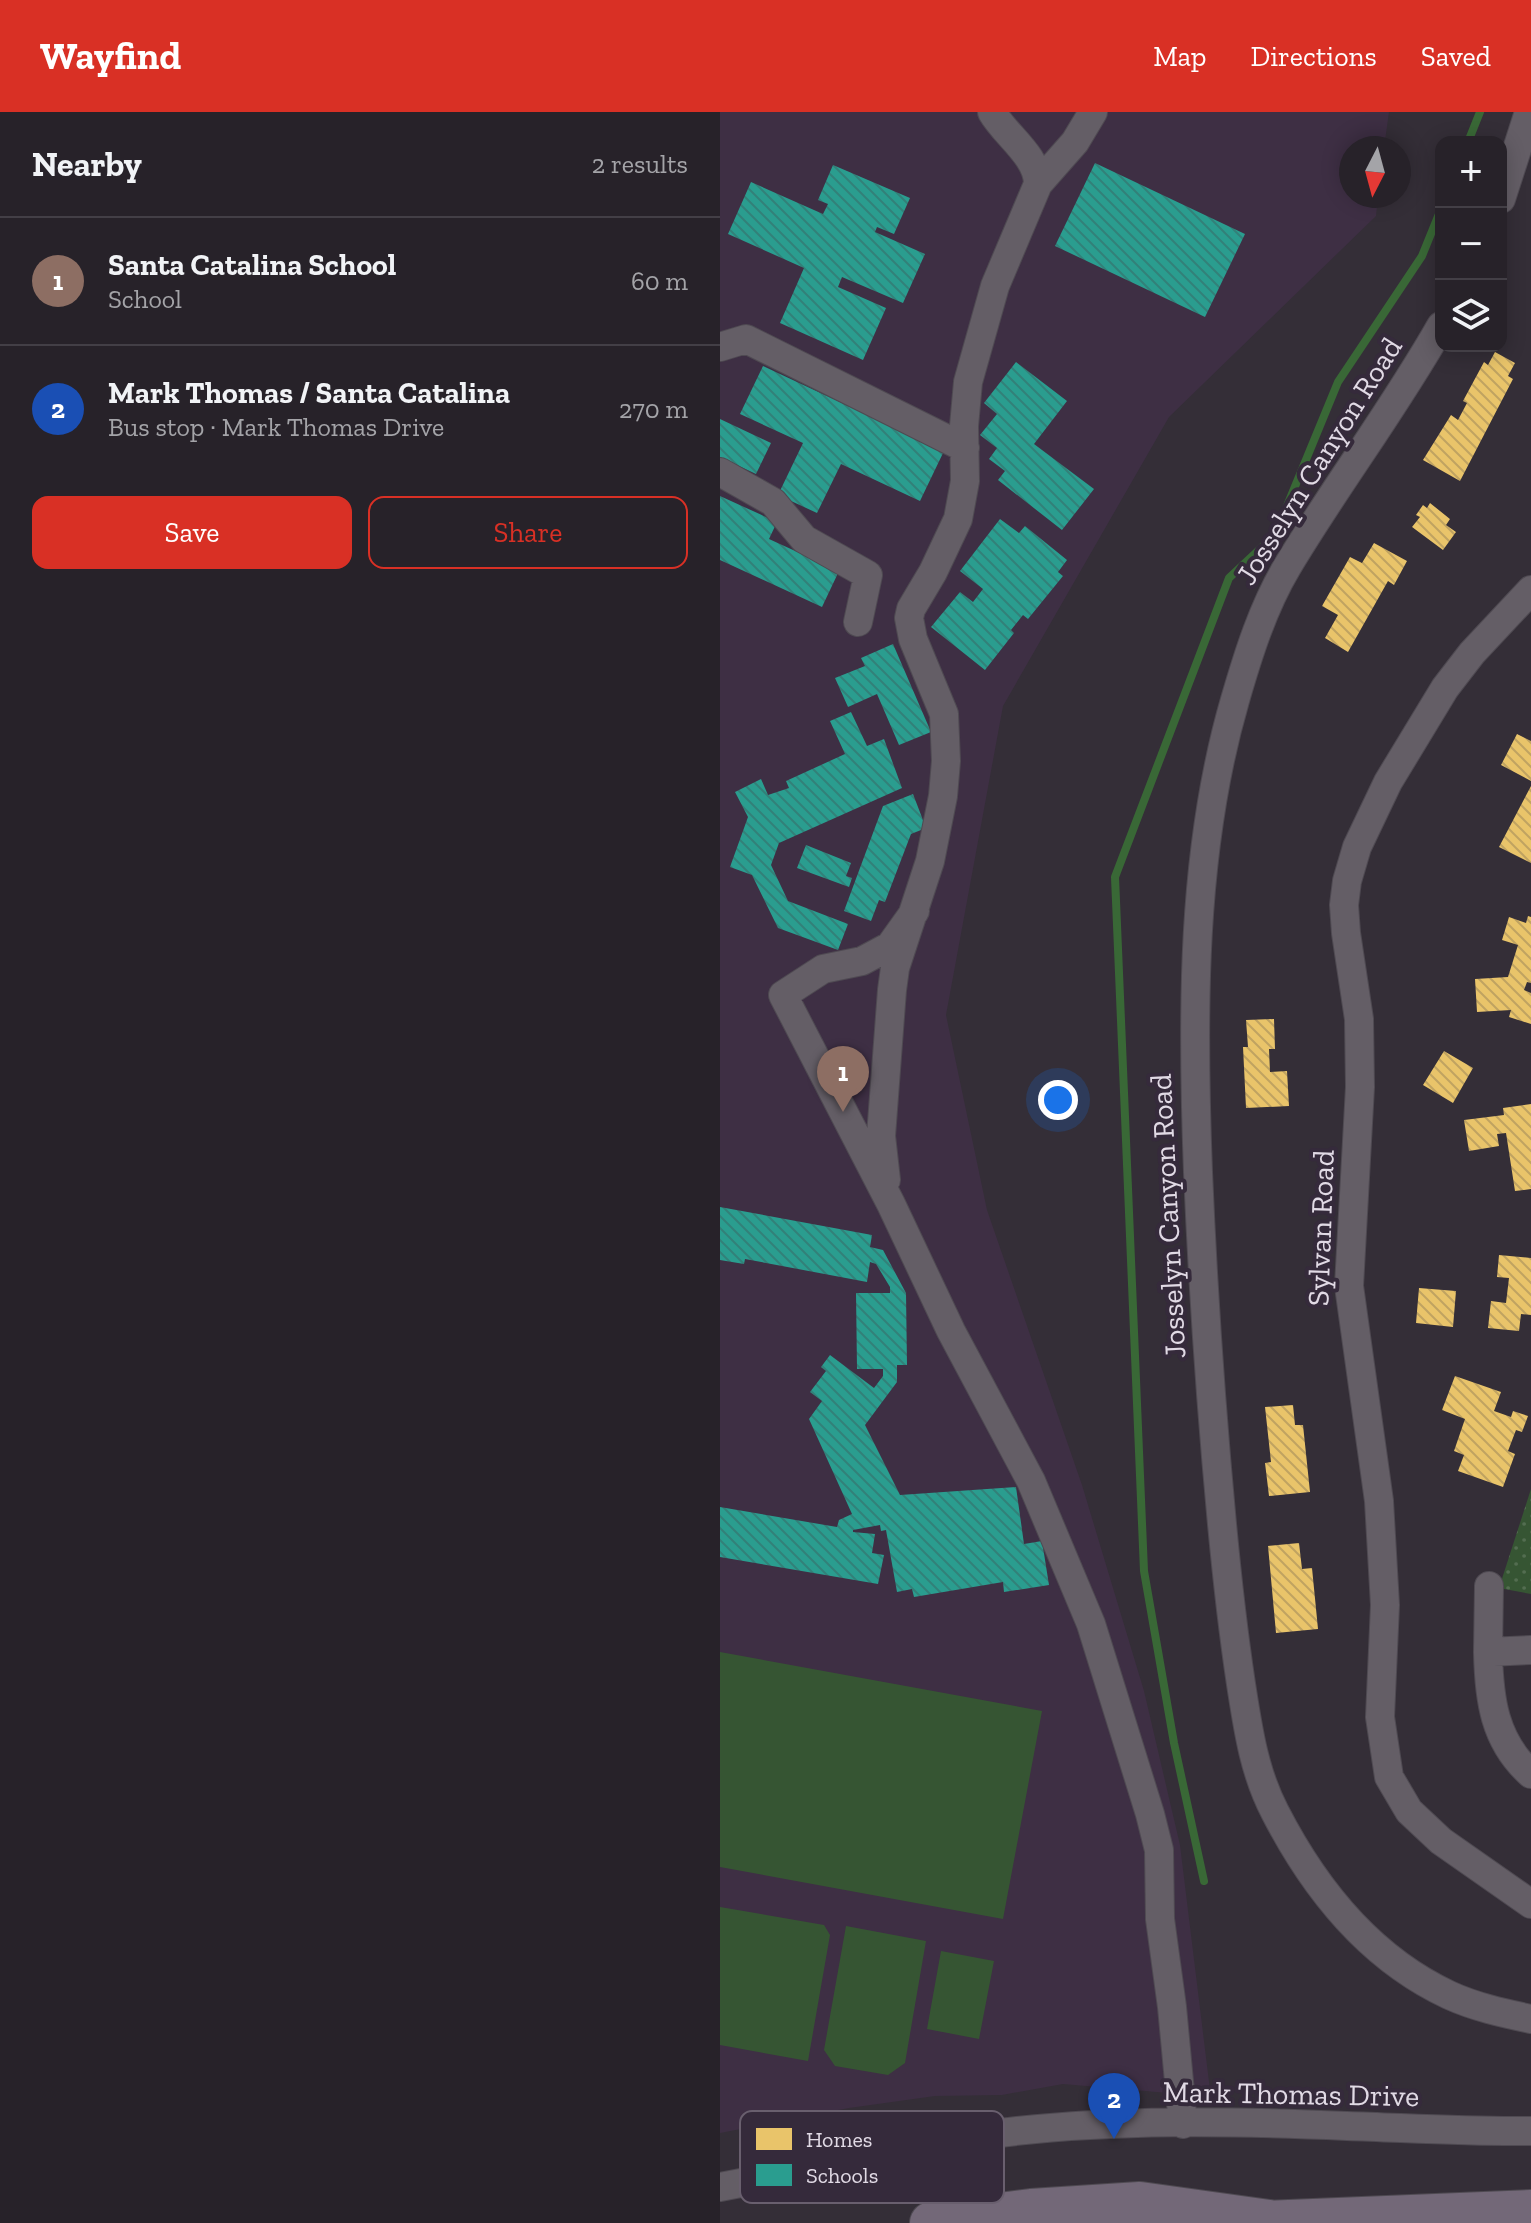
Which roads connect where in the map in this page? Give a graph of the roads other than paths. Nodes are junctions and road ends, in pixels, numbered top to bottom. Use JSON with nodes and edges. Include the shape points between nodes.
{"nodes":[{"id":1,"x":992,"y":112,"type":"edge"},
{"id":2,"x":1093,"y":112,"type":"edge"},
{"id":3,"x":1529,"y":112,"type":"edge"},
{"id":4,"x":1507,"y":180,"type":"edge"},
{"id":5,"x":1038,"y":184,"type":"junction"},
{"id":6,"x":1435,"y":336,"type":"edge"},
{"id":7,"x":720,"y":347,"type":"edge"},
{"id":8,"x":965,"y":448,"type":"junction"},
{"id":9,"x":720,"y":472,"type":"edge"},
{"id":10,"x":1531,"y":590,"type":"edge"},
{"id":11,"x":858,"y":622,"type":"dead end"},
{"id":12,"x":915,"y":911,"type":"junction"},
{"id":13,"x":862,"y":961,"type":"junction"},
{"id":14,"x":892,"y":990,"type":"junction"},
{"id":15,"x":891,"y":1204,"type":"junction"},
{"id":16,"x":1489,"y":1586,"type":"dead end"},
{"id":17,"x":1531,"y":1650,"type":"edge"},
{"id":18,"x":1488,"y":1652,"type":"junction"},
{"id":19,"x":1531,"y":1774,"type":"edge"},
{"id":20,"x":1531,"y":1904,"type":"edge"},
{"id":21,"x":1531,"y":2019,"type":"edge"},
{"id":22,"x":1183,"y":2124,"type":"junction"},
{"id":23,"x":1531,"y":2131,"type":"edge"},
{"id":24,"x":1004,"y":2133,"type":"edge"},
{"id":25,"x":740,"y":2183,"type":"edge"},
{"id":26,"x":720,"y":2187,"type":"edge"},
{"id":27,"x":1531,"y":2211,"type":"edge"},
{"id":28,"x":1251,"y":2222,"type":"edge"},
{"id":29,"x":931,"y":2223,"type":"edge"}],
"edges":[{"from":1,"to":5,"type":"street","via":[[1037,170]]},
{"from":2,"to":5,"type":"street"},
{"from":3,"to":4,"type":"street"},
{"from":5,"to":8,"type":"street","via":[[975,349],[965,401]]},
{"from":6,"to":21,"type":"street","name":"Josselyn Canyon Road","via":[[1286,569],[1250,652],[1224,741],[1199,927],[1195,1098],[1201,1259],[1231,1620],[1255,1766],[1270,1801],[1328,1898],[1366,1938],[1404,1969],[1450,1995]]},
{"from":7,"to":8,"type":"street","via":[[746,339]]},
{"from":8,"to":12,"type":"street","via":[[958,519],[909,618],[947,732],[938,823]]},
{"from":9,"to":11,"type":"street","via":[[773,502],[804,539],[868,575]]},
{"from":10,"to":20,"type":"street","name":"Sylvan Road","via":[[1445,688],[1388,782],[1357,847],[1344,905],[1359,1019],[1360,1087],[1349,1286],[1379,1501],[1385,1605],[1380,1717],[1389,1777],[1409,1811],[1441,1841]]},
{"from":12,"to":13,"type":"street","via":[[890,946]]},
{"from":12,"to":14,"type":"street"},
{"from":13,"to":14,"type":"street"},
{"from":13,"to":15,"type":"street","via":[[823,969],[783,995]]},
{"from":14,"to":15,"type":"street","via":[[881,1136]]},
{"from":15,"to":22,"type":"street","via":[[1031,1481],[1110,1680],[1159,1850],[1160,1919]]},
{"from":16,"to":18,"type":"street"},
{"from":17,"to":18,"type":"street"},
{"from":18,"to":19,"type":"street","via":[[1502,1739]]},
{"from":22,"to":23,"type":"street","name":"Mark Thomas Drive"},
{"from":22,"to":24,"type":"street","name":"Mark Thomas Drive"},
{"from":25,"to":26,"type":"street","name":"Mark Thomas Drive"},
{"from":27,"to":28,"type":"highway"},
{"from":28,"to":29,"type":"highway","via":[[1140,2203]]}]}
